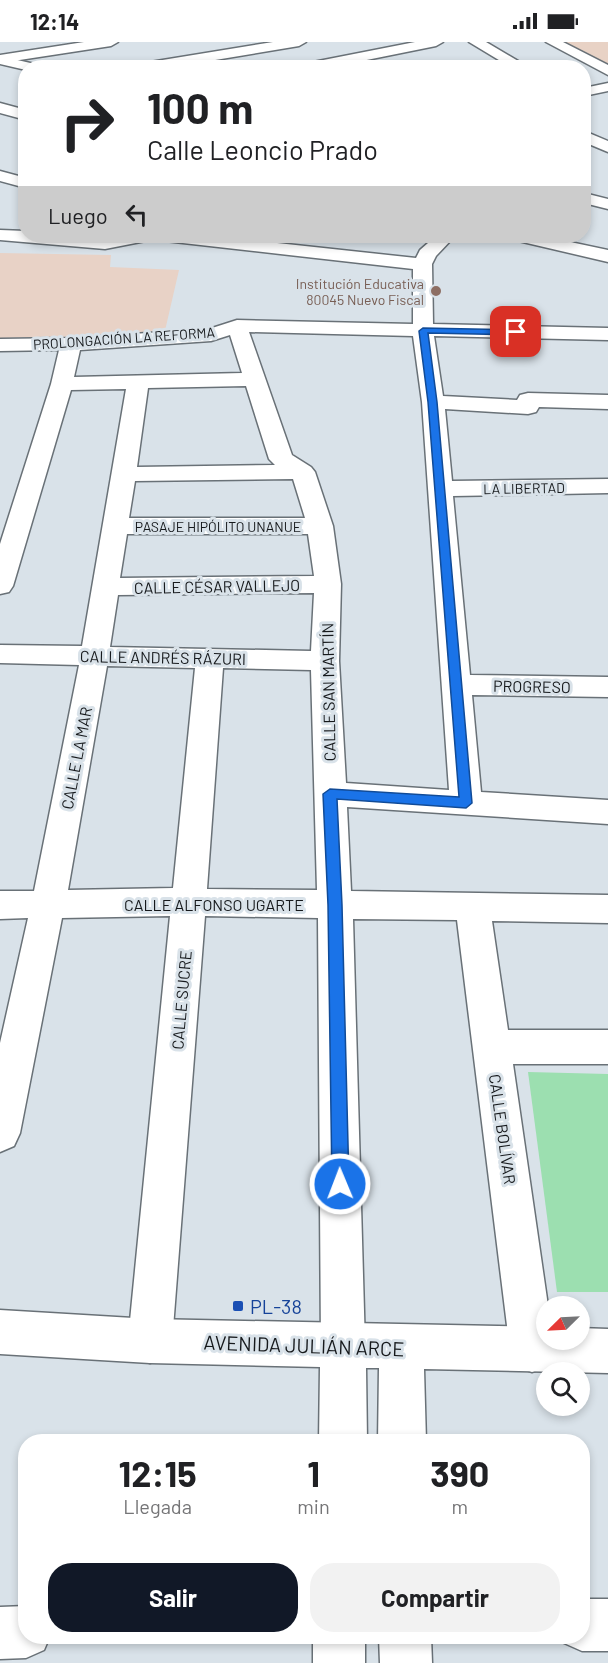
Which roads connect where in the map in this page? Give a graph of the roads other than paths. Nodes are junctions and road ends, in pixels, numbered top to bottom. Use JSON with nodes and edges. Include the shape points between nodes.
{"nodes":[{"id":1,"x":299,"y":42,"type":"edge"},
{"id":2,"x":436,"y":42,"type":"edge"},
{"id":3,"x":476,"y":42,"type":"edge"},
{"id":4,"x":553,"y":42,"type":"edge"},
{"id":5,"x":95,"y":43,"type":"edge"},
{"id":6,"x":404,"y":44,"type":"edge"},
{"id":7,"x":339,"y":47,"type":"dead end"},
{"id":8,"x":110,"y":49,"type":"edge"},
{"id":9,"x":357,"y":57,"type":"junction"},
{"id":10,"x":0,"y":59,"type":"edge"},
{"id":11,"x":188,"y":60,"type":"edge"},
{"id":12,"x":342,"y":60,"type":"edge"},
{"id":13,"x":351,"y":60,"type":"edge"},
{"id":14,"x":429,"y":60,"type":"edge"},
{"id":15,"x":509,"y":60,"type":"edge"},
{"id":16,"x":587,"y":60,"type":"edge"},
{"id":17,"x":591,"y":62,"type":"edge"},
{"id":18,"x":18,"y":64,"type":"edge"},
{"id":19,"x":608,"y":71,"type":"edge"},
{"id":20,"x":608,"y":87,"type":"edge"},
{"id":21,"x":591,"y":91,"type":"edge"},
{"id":22,"x":591,"y":139,"type":"edge"},
{"id":23,"x":608,"y":147,"type":"edge"},
{"id":24,"x":0,"y":176,"type":"edge"},
{"id":25,"x":18,"y":181,"type":"edge"},
{"id":26,"x":591,"y":200,"type":"edge"},
{"id":27,"x":608,"y":204,"type":"edge"},
{"id":28,"x":0,"y":235,"type":"edge"},
{"id":29,"x":18,"y":236,"type":"edge"},
{"id":30,"x":230,"y":243,"type":"edge"},
{"id":31,"x":439,"y":243,"type":"edge"},
{"id":32,"x":551,"y":243,"type":"edge"},
{"id":33,"x":608,"y":256,"type":"edge"},
{"id":34,"x":423,"y":264,"type":"junction"},
{"id":35,"x":237,"y":326,"type":"junction"},
{"id":36,"x":423,"y":331,"type":"junction"},
{"id":37,"x":608,"y":334,"type":"edge"},
{"id":38,"x":71,"y":344,"type":"junction"},
{"id":39,"x":0,"y":345,"type":"edge"},
{"id":40,"x":255,"y":379,"type":"junction"},
{"id":41,"x":138,"y":382,"type":"junction"},
{"id":42,"x":62,"y":384,"type":"junction"},
{"id":43,"x":432,"y":402,"type":"junction"},
{"id":44,"x":608,"y":402,"type":"edge"},
{"id":45,"x":303,"y":471,"type":"junction"},
{"id":46,"x":124,"y":474,"type":"junction"},
{"id":47,"x":608,"y":486,"type":"edge"},
{"id":48,"x":439,"y":489,"type":"junction"},
{"id":49,"x":116,"y":526,"type":"junction"},
{"id":50,"x":320,"y":526,"type":"junction"},
{"id":51,"x":328,"y":584,"type":"junction"},
{"id":52,"x":0,"y":586,"type":"edge"},
{"id":53,"x":106,"y":587,"type":"junction"},
{"id":54,"x":0,"y":654,"type":"edge"},
{"id":55,"x":95,"y":656,"type":"junction"},
{"id":56,"x":210,"y":658,"type":"junction"},
{"id":57,"x":325,"y":661,"type":"junction"},
{"id":58,"x":456,"y":685,"type":"junction"},
{"id":59,"x":608,"y":687,"type":"edge"},
{"id":60,"x":330,"y":794,"type":"junction"},
{"id":61,"x":466,"y":803,"type":"junction"},
{"id":62,"x":608,"y":812,"type":"edge"},
{"id":63,"x":189,"y":902,"type":"junction"},
{"id":64,"x":0,"y":904,"type":"edge"},
{"id":65,"x":48,"y":904,"type":"junction"},
{"id":66,"x":335,"y":905,"type":"junction"},
{"id":67,"x":473,"y":908,"type":"junction"},
{"id":68,"x":608,"y":909,"type":"edge"},
{"id":69,"x":492,"y":1047,"type":"junction"},
{"id":70,"x":608,"y":1047,"type":"edge"},
{"id":71,"x":7,"y":1068,"type":"edge"},
{"id":72,"x":0,"y":1133,"type":"edge"},
{"id":73,"x":0,"y":1332,"type":"edge"},
{"id":74,"x":150,"y":1341,"type":"junction"},
{"id":75,"x":343,"y":1347,"type":"junction"},
{"id":76,"x":401,"y":1348,"type":"junction"},
{"id":77,"x":532,"y":1350,"type":"junction"},
{"id":78,"x":608,"y":1351,"type":"edge"},
{"id":79,"x":343,"y":1434,"type":"edge"},
{"id":80,"x":402,"y":1434,"type":"edge"},
{"id":81,"x":590,"y":1625,"type":"edge"},
{"id":82,"x":608,"y":1625,"type":"edge"},
{"id":83,"x":18,"y":1632,"type":"edge"},
{"id":84,"x":0,"y":1633,"type":"edge"},
{"id":85,"x":339,"y":1644,"type":"edge"},
{"id":86,"x":405,"y":1644,"type":"edge"},
{"id":87,"x":339,"y":1663,"type":"edge"},
{"id":88,"x":406,"y":1663,"type":"edge"}],
"edges":[{"from":1,"to":11,"type":"street"},
{"from":2,"to":6,"type":"street"},
{"from":3,"to":15,"type":"street"},
{"from":4,"to":16,"type":"street"},
{"from":5,"to":8,"type":"street"},
{"from":5,"to":10,"type":"street"},
{"from":6,"to":9,"type":"street"},
{"from":6,"to":14,"type":"street"},
{"from":7,"to":9,"type":"street"},
{"from":9,"to":12,"type":"street"},
{"from":9,"to":13,"type":"street"},
{"from":10,"to":18,"type":"street"},
{"from":17,"to":19,"type":"street"},
{"from":20,"to":21,"type":"street"},
{"from":22,"to":23,"type":"street"},
{"from":24,"to":25,"type":"street"},
{"from":26,"to":27,"type":"street"},
{"from":28,"to":29,"type":"street"},
{"from":30,"to":34,"type":"street"},
{"from":31,"to":34,"type":"street"},
{"from":32,"to":33,"type":"street"},
{"from":34,"to":36,"type":"street"},
{"from":35,"to":36,"type":"street","name":"PROLONGACIÓN LA REFORMA"},
{"from":35,"to":38,"type":"street","name":"PROLONGACIÓN LA REFORMA","via":[[211,335]]},
{"from":35,"to":40,"type":"street"},
{"from":36,"to":37,"type":"street","name":"PROLONGACIÓN LA REFORMA"},
{"from":36,"to":43,"type":"street"},
{"from":38,"to":39,"type":"street","name":"PROLONGACIÓN LA REFORMA"},
{"from":38,"to":42,"type":"street"},
{"from":40,"to":41,"type":"street"},
{"from":40,"to":45,"type":"street","via":[[281,459]]},
{"from":41,"to":42,"type":"street"},
{"from":41,"to":46,"type":"street","name":"CALLE LA MAR"},
{"from":42,"to":52,"type":"street"},
{"from":43,"to":44,"type":"street","via":[[528,407],[528,400]]},
{"from":43,"to":48,"type":"street"},
{"from":45,"to":46,"type":"street"},
{"from":45,"to":50,"type":"street","name":"CALLE SAN MARTÍN"},
{"from":46,"to":49,"type":"street","name":"CALLE LA MAR"},
{"from":47,"to":48,"type":"street","name":"LA LIBERTAD"},
{"from":48,"to":58,"type":"street"},
{"from":49,"to":50,"type":"street","name":"PASAJE HIPÓLITO UNANUE"},
{"from":49,"to":53,"type":"street","name":"CALLE LA MAR"},
{"from":50,"to":51,"type":"street","name":"CALLE SAN MARTÍN"},
{"from":51,"to":53,"type":"street","name":"CALLE CÉSAR VALLEJO"},
{"from":51,"to":57,"type":"street","name":"CALLE SAN MARTÍN"},
{"from":53,"to":55,"type":"street","name":"CALLE LA MAR"},
{"from":54,"to":55,"type":"street","name":"CALLE ANDRÉS RÁZURI"},
{"from":55,"to":56,"type":"street","name":"CALLE ANDRÉS RÁZURI"},
{"from":55,"to":65,"type":"street","name":"CALLE LA MAR"},
{"from":56,"to":57,"type":"street","name":"CALLE ANDRÉS RÁZURI"},
{"from":56,"to":63,"type":"street","name":"CALLE SUCRE"},
{"from":57,"to":60,"type":"street","name":"CALLE SAN MARTÍN"},
{"from":58,"to":59,"type":"street","name":"PROGRESO"},
{"from":58,"to":61,"type":"street"},
{"from":60,"to":61,"type":"street"},
{"from":60,"to":66,"type":"street","name":"CALLE SAN MARTÍN"},
{"from":61,"to":62,"type":"street"},
{"from":63,"to":65,"type":"street","name":"CALLE ALFONSO UGARTE"},
{"from":63,"to":66,"type":"street","name":"CALLE ALFONSO UGARTE"},
{"from":63,"to":74,"type":"street","name":"CALLE SUCRE"},
{"from":64,"to":65,"type":"street","name":"CALLE ALFONSO UGARTE"},
{"from":65,"to":71,"type":"street","name":"CALLE LA MAR"},
{"from":66,"to":67,"type":"street","name":"CALLE ALFONSO UGARTE"},
{"from":66,"to":75,"type":"street","name":"CALLE SAN MARTÍN"},
{"from":67,"to":68,"type":"street","name":"CALLE ALFONSO UGARTE"},
{"from":67,"to":69,"type":"street","name":"CALLE BOLÍVAR"},
{"from":69,"to":70,"type":"street"},
{"from":69,"to":77,"type":"street","name":"CALLE BOLÍVAR"},
{"from":71,"to":72,"type":"street","name":"CALLE LA MAR"},
{"from":73,"to":74,"type":"street","name":"AVENIDA JULIÁN ARCE"},
{"from":74,"to":75,"type":"street","name":"AVENIDA JULIÁN ARCE"},
{"from":75,"to":76,"type":"street","name":"AVENIDA JULIÁN ARCE"},
{"from":75,"to":79,"type":"street","name":"CALLE SAN MARTÍN"},
{"from":76,"to":77,"type":"street","name":"AVENIDA JULIÁN ARCE"},
{"from":76,"to":80,"type":"street"},
{"from":77,"to":78,"type":"street","name":"AVENIDA JULIÁN ARCE"},
{"from":81,"to":82,"type":"street"},
{"from":83,"to":84,"type":"street"},
{"from":85,"to":87,"type":"street"},
{"from":86,"to":88,"type":"street"}]}
